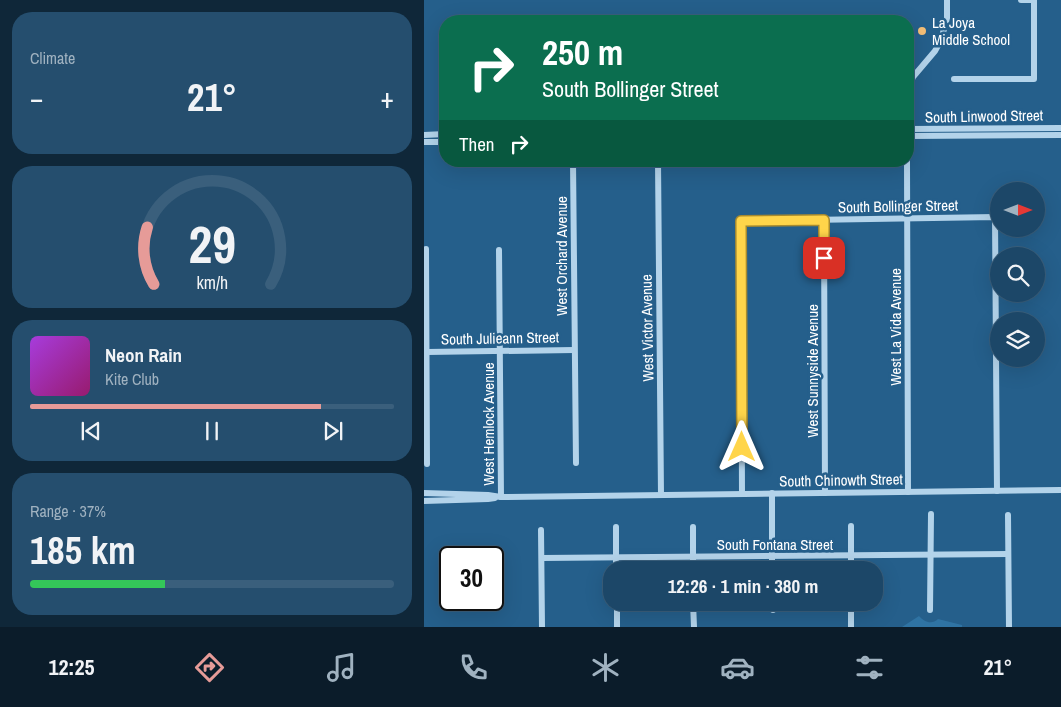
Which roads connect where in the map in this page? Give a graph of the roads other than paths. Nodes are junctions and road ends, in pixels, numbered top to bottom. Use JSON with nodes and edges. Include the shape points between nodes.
{"nodes":[{"id":1,"x":947,"y":0,"type":"edge"},
{"id":2,"x":1021,"y":0,"type":"edge"},
{"id":3,"x":1034,"y":0,"type":"edge"},
{"id":4,"x":914,"y":76,"type":"edge"},
{"id":5,"x":954,"y":79,"type":"dead end"},
{"id":6,"x":1061,"y":128,"type":"edge"},
{"id":7,"x":914,"y":129,"type":"edge"},
{"id":8,"x":424,"y":134,"type":"edge"},
{"id":9,"x":439,"y":134,"type":"edge"},
{"id":10,"x":1061,"y":135,"type":"edge"},
{"id":11,"x":914,"y":136,"type":"edge"},
{"id":12,"x":424,"y":142,"type":"edge"},
{"id":13,"x":439,"y":142,"type":"edge"},
{"id":14,"x":573,"y":167,"type":"edge"},
{"id":15,"x":658,"y":167,"type":"edge"},
{"id":16,"x":907,"y":167,"type":"edge"},
{"id":17,"x":906,"y":218,"type":"junction"},
{"id":18,"x":824,"y":220,"type":"junction"},
{"id":19,"x":426,"y":249,"type":"dead end"},
{"id":20,"x":499,"y":250,"type":"dead end"},
{"id":21,"x":574,"y":350,"type":"junction"},
{"id":22,"x":500,"y":351,"type":"junction"},
{"id":23,"x":426,"y":352,"type":"junction"},
{"id":24,"x":576,"y":463,"type":"dead end"},
{"id":25,"x":426,"y":464,"type":"dead end"},
{"id":26,"x":1061,"y":490,"type":"edge"},
{"id":27,"x":997,"y":491,"type":"junction"},
{"id":28,"x":424,"y":492,"type":"edge"},
{"id":29,"x":908,"y":492,"type":"junction"},
{"id":30,"x":772,"y":493,"type":"junction"},
{"id":31,"x":825,"y":493,"type":"junction"},
{"id":32,"x":742,"y":494,"type":"junction"},
{"id":33,"x":661,"y":495,"type":"junction"},
{"id":34,"x":501,"y":496,"type":"junction"},
{"id":35,"x":424,"y":501,"type":"edge"},
{"id":36,"x":930,"y":514,"type":"dead end"},
{"id":37,"x":1008,"y":514,"type":"dead end"},
{"id":38,"x":851,"y":526,"type":"dead end"},
{"id":39,"x":616,"y":527,"type":"dead end"},
{"id":40,"x":693,"y":527,"type":"dead end"},
{"id":41,"x":542,"y":530,"type":"dead end"},
{"id":42,"x":1008,"y":554,"type":"junction"},
{"id":43,"x":930,"y":555,"type":"junction"},
{"id":44,"x":772,"y":556,"type":"junction"},
{"id":45,"x":851,"y":556,"type":"junction"},
{"id":46,"x":693,"y":557,"type":"junction"},
{"id":47,"x":542,"y":558,"type":"junction"},
{"id":48,"x":616,"y":558,"type":"junction"},
{"id":49,"x":693,"y":561,"type":"edge"},
{"id":50,"x":772,"y":561,"type":"edge"},
{"id":51,"x":851,"y":561,"type":"edge"},
{"id":52,"x":930,"y":610,"type":"dead end"},
{"id":53,"x":616,"y":611,"type":"edge"},
{"id":54,"x":693,"y":611,"type":"edge"},
{"id":55,"x":851,"y":611,"type":"edge"},
{"id":56,"x":542,"y":627,"type":"edge"},
{"id":57,"x":617,"y":627,"type":"edge"},
{"id":58,"x":694,"y":627,"type":"edge"},
{"id":59,"x":851,"y":627,"type":"edge"},
{"id":60,"x":1009,"y":627,"type":"edge"}],
"edges":[{"from":1,"to":4,"type":"street","via":[[947,18],[941,40]]},
{"from":2,"to":3,"type":"street"},
{"from":3,"to":5,"type":"street","via":[[1034,79]]},
{"from":6,"to":7,"type":"street","name":"South Linwood Street"},
{"from":8,"to":9,"type":"street"},
{"from":10,"to":11,"type":"street","name":"South Linwood Street"},
{"from":12,"to":13,"type":"street"},
{"from":14,"to":21,"type":"street","name":"West Orchard Avenue"},
{"from":15,"to":33,"type":"street","name":"West Victor Avenue"},
{"from":16,"to":17,"type":"street","name":"West La Vida Avenue"},
{"from":17,"to":18,"type":"street","name":"South Bollinger Street"},
{"from":17,"to":27,"type":"street","name":"South Bollinger Street","via":[[995,217]]},
{"from":17,"to":29,"type":"street","name":"West La Vida Avenue"},
{"from":18,"to":31,"type":"street","name":"West Sunnyside Avenue"},
{"from":18,"to":32,"type":"street","name":"South Bollinger Street","via":[[741,221]]},
{"from":19,"to":23,"type":"street"},
{"from":20,"to":22,"type":"street","name":"West Hemlock Avenue"},
{"from":21,"to":22,"type":"street","name":"South Julieann Street"},
{"from":21,"to":24,"type":"street","name":"West Orchard Avenue"},
{"from":22,"to":23,"type":"street","name":"South Julieann Street"},
{"from":22,"to":34,"type":"street","name":"West Hemlock Avenue"},
{"from":23,"to":25,"type":"street"},
{"from":26,"to":27,"type":"street","name":"South Chinowth Street"},
{"from":27,"to":29,"type":"street","name":"South Chinowth Street"},
{"from":28,"to":34,"type":"street","name":"South Chinowth Street"},
{"from":29,"to":31,"type":"street","name":"South Chinowth Street"},
{"from":30,"to":31,"type":"street","name":"South Chinowth Street"},
{"from":30,"to":32,"type":"street","name":"South Chinowth Street"},
{"from":30,"to":44,"type":"street"},
{"from":32,"to":33,"type":"street","name":"South Chinowth Street"},
{"from":33,"to":34,"type":"street","name":"South Chinowth Street"},
{"from":34,"to":35,"type":"street","name":"South Chinowth Street"},
{"from":36,"to":43,"type":"street"},
{"from":37,"to":42,"type":"street"},
{"from":38,"to":45,"type":"street"},
{"from":39,"to":48,"type":"street"},
{"from":40,"to":46,"type":"street"},
{"from":41,"to":47,"type":"street"},
{"from":42,"to":43,"type":"street","name":"South Fontana Street"},
{"from":42,"to":60,"type":"street"},
{"from":43,"to":45,"type":"street","name":"South Fontana Street"},
{"from":43,"to":52,"type":"street"},
{"from":44,"to":45,"type":"street","name":"South Fontana Street"},
{"from":44,"to":46,"type":"street","name":"South Fontana Street"},
{"from":44,"to":50,"type":"street"},
{"from":45,"to":51,"type":"street"},
{"from":46,"to":48,"type":"street","name":"South Fontana Street"},
{"from":46,"to":49,"type":"street"},
{"from":47,"to":48,"type":"street","name":"South Fontana Street"},
{"from":47,"to":56,"type":"street"},
{"from":53,"to":57,"type":"street"},
{"from":54,"to":58,"type":"street"},
{"from":55,"to":59,"type":"street"}]}
